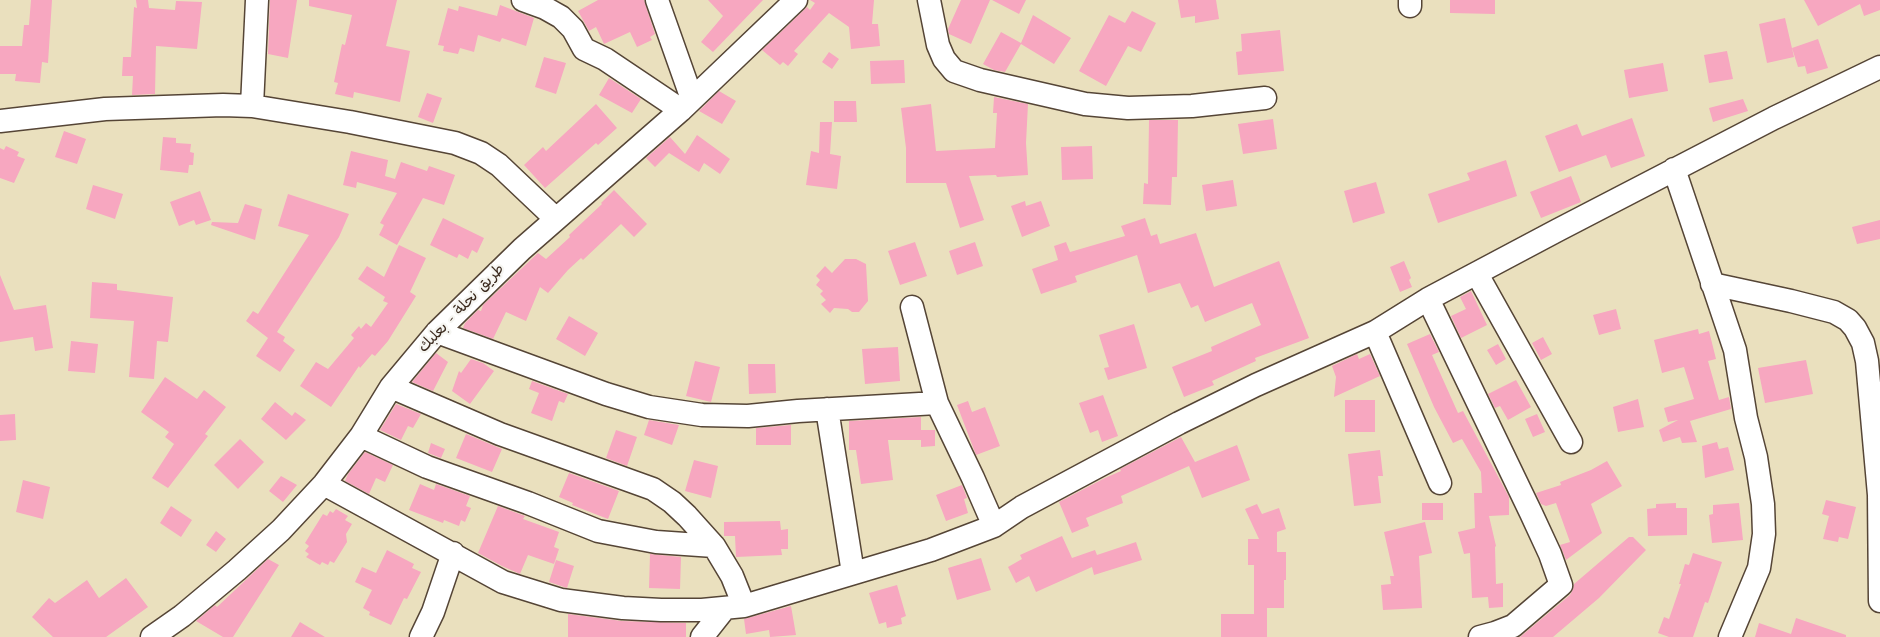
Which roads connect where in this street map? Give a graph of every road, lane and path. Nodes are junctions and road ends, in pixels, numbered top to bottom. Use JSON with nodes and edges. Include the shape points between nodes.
{"nodes":[{"id":1,"x":256,"y":0,"type":"edge"},
{"id":2,"x":523,"y":0,"type":"edge"},
{"id":3,"x":657,"y":0,"type":"edge"},
{"id":4,"x":796,"y":0,"type":"edge"},
{"id":5,"x":930,"y":0,"type":"edge"},
{"id":6,"x":1880,"y":67,"type":"edge"},
{"id":7,"x":1265,"y":98,"type":"dead end"},
{"id":8,"x":687,"y":104,"type":"junction"},
{"id":9,"x":252,"y":106,"type":"junction"},
{"id":10,"x":0,"y":121,"type":"edge"},
{"id":11,"x":1674,"y":169,"type":"junction"},
{"id":12,"x":556,"y":219,"type":"junction"},
{"id":13,"x":1477,"y":274,"type":"junction"},
{"id":14,"x":1712,"y":284,"type":"junction"},
{"id":15,"x":1428,"y":299,"type":"junction"},
{"id":16,"x":912,"y":307,"type":"dead end"},
{"id":17,"x":436,"y":332,"type":"junction"},
{"id":18,"x":1376,"y":332,"type":"junction"},
{"id":19,"x":391,"y":387,"type":"junction"},
{"id":20,"x":937,"y":403,"type":"junction"},
{"id":21,"x":827,"y":409,"type":"junction"},
{"id":22,"x":361,"y":436,"type":"junction"},
{"id":23,"x":1571,"y":442,"type":"dead end"},
{"id":24,"x":1440,"y":483,"type":"dead end"},
{"id":25,"x":324,"y":484,"type":"junction"},
{"id":26,"x":994,"y":526,"type":"junction"},
{"id":27,"x":714,"y":546,"type":"junction"},
{"id":28,"x":453,"y":553,"type":"junction"},
{"id":29,"x":853,"y":573,"type":"junction"},
{"id":30,"x":1880,"y":600,"type":"edge"},
{"id":31,"x":735,"y":607,"type":"junction"},
{"id":32,"x":152,"y":637,"type":"edge"},
{"id":33,"x":421,"y":637,"type":"edge"},
{"id":34,"x":702,"y":637,"type":"edge"},
{"id":35,"x":1480,"y":637,"type":"edge"},
{"id":36,"x":1730,"y":637,"type":"edge"}],
"edges":[{"from":1,"to":9,"type":"street"},
{"from":2,"to":8,"type":"street","via":[[561,17],[573,28],[584,49]]},
{"from":3,"to":8,"type":"street"},
{"from":4,"to":8,"type":"street","name":"طريق نحلة - بعلبك"},
{"from":5,"to":7,"type":"street","via":[[938,45],[944,59],[954,70],[980,80],[1085,104],[1128,108],[1192,106]]},
{"from":6,"to":11,"type":"street"},
{"from":8,"to":12,"type":"street","name":"طريق نحلة - بعلبك"},
{"from":9,"to":10,"type":"street","via":[[105,110]]},
{"from":9,"to":12,"type":"street","via":[[455,143],[481,153],[499,165]]},
{"from":11,"to":13,"type":"street"},
{"from":11,"to":14,"type":"street"},
{"from":12,"to":17,"type":"street","name":"طريق نحلة - بعلبك"},
{"from":13,"to":15,"type":"street"},
{"from":13,"to":23,"type":"street"},
{"from":14,"to":30,"type":"street","via":[[1834,312],[1848,320],[1863,343],[1879,495]]},
{"from":14,"to":36,"type":"street","via":[[1735,350],[1763,504],[1764,534],[1759,568]]},
{"from":15,"to":18,"type":"street"},
{"from":15,"to":35,"type":"street","via":[[1531,513],[1561,585],[1513,626]]},
{"from":16,"to":20,"type":"street"},
{"from":17,"to":19,"type":"street","name":"طريق نحلة - بعلبك"},
{"from":17,"to":21,"type":"street","via":[[649,407],[702,415],[748,416]]},
{"from":18,"to":24,"type":"street"},
{"from":18,"to":26,"type":"street","via":[[1256,384],[1187,419],[1022,507]]},
{"from":19,"to":22,"type":"street","name":"طريق نحلة - بعلبك"},
{"from":19,"to":27,"type":"street","via":[[500,434],[653,489],[687,516]]},
{"from":20,"to":21,"type":"street"},
{"from":20,"to":26,"type":"street"},
{"from":21,"to":29,"type":"street"},
{"from":22,"to":25,"type":"street","name":"طريق نحلة - بعلبك"},
{"from":22,"to":27,"type":"street","via":[[427,468],[598,531],[656,542]]},
{"from":25,"to":28,"type":"street"},
{"from":25,"to":32,"type":"street","name":"طريق نحلة - بعلبك","via":[[237,570]]},
{"from":26,"to":29,"type":"street","via":[[931,550]]},
{"from":27,"to":31,"type":"street","via":[[732,576]]},
{"from":28,"to":31,"type":"street","via":[[503,582],[561,600],[661,610]]},
{"from":28,"to":33,"type":"street"},
{"from":29,"to":31,"type":"street"},
{"from":31,"to":34,"type":"street"}]}
